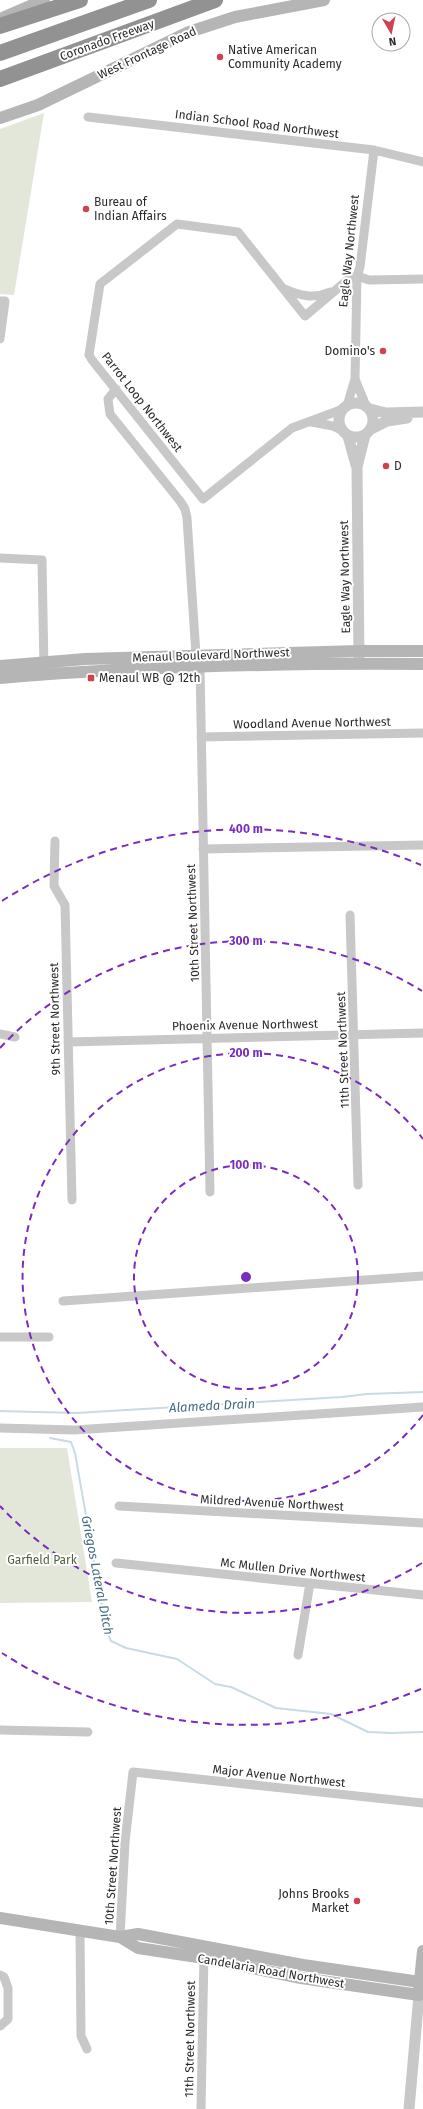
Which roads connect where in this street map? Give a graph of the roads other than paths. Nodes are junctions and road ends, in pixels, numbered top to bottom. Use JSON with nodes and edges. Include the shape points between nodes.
{"nodes":[{"id":1,"x":44,"y":0,"type":"edge"},
{"id":2,"x":80,"y":0,"type":"edge"},
{"id":3,"x":149,"y":0,"type":"edge"},
{"id":4,"x":215,"y":0,"type":"edge"},
{"id":5,"x":324,"y":0,"type":"edge"},
{"id":6,"x":0,"y":19,"type":"edge"},
{"id":7,"x":0,"y":26,"type":"edge"},
{"id":8,"x":0,"y":54,"type":"edge"},
{"id":9,"x":0,"y":79,"type":"edge"},
{"id":10,"x":88,"y":117,"type":"dead end"},
{"id":11,"x":0,"y":118,"type":"edge"},
{"id":12,"x":374,"y":150,"type":"junction"},
{"id":13,"x":423,"y":162,"type":"edge"},
{"id":14,"x":357,"y":276,"type":"junction"},
{"id":15,"x":423,"y":279,"type":"edge"},
{"id":16,"x":283,"y":288,"type":"junction"},
{"id":17,"x":337,"y":289,"type":"junction"},
{"id":18,"x":3,"y":301,"type":"edge"},
{"id":19,"x":0,"y":339,"type":"edge"},
{"id":20,"x":355,"y":379,"type":"junction"},
{"id":21,"x":116,"y":389,"type":"junction"},
{"id":22,"x":345,"y":407,"type":"junction"},
{"id":23,"x":368,"y":408,"type":"junction"},
{"id":24,"x":423,"y":412,"type":"edge"},
{"id":25,"x":423,"y":418,"type":"edge"},
{"id":26,"x":309,"y":422,"type":"junction"},
{"id":27,"x":368,"y":432,"type":"junction"},
{"id":28,"x":345,"y":433,"type":"junction"},
{"id":29,"x":357,"y":467,"type":"junction"},
{"id":30,"x":0,"y":558,"type":"edge"},
{"id":31,"x":423,"y":651,"type":"edge"},
{"id":32,"x":196,"y":655,"type":"junction"},
{"id":33,"x":359,"y":657,"type":"junction"},
{"id":34,"x":423,"y":664,"type":"edge"},
{"id":35,"x":0,"y":666,"type":"edge"},
{"id":36,"x":200,"y":667,"type":"junction"},
{"id":37,"x":44,"y":668,"type":"junction"},
{"id":38,"x":0,"y":678,"type":"edge"},
{"id":39,"x":423,"y":732,"type":"edge"},
{"id":40,"x":201,"y":737,"type":"junction"},
{"id":41,"x":55,"y":841,"type":"dead end"},
{"id":42,"x":423,"y":845,"type":"edge"},
{"id":43,"x":203,"y":849,"type":"junction"},
{"id":44,"x":350,"y":915,"type":"dead end"},
{"id":45,"x":423,"y":1033,"type":"edge"},
{"id":46,"x":0,"y":1034,"type":"edge"},
{"id":47,"x":354,"y":1034,"type":"junction"},
{"id":48,"x":208,"y":1037,"type":"junction"},
{"id":49,"x":15,"y":1038,"type":"dead end"},
{"id":50,"x":68,"y":1042,"type":"junction"},
{"id":51,"x":358,"y":1185,"type":"dead end"},
{"id":52,"x":210,"y":1192,"type":"dead end"},
{"id":53,"x":72,"y":1200,"type":"dead end"},
{"id":54,"x":423,"y":1276,"type":"edge"},
{"id":55,"x":63,"y":1301,"type":"dead end"},
{"id":56,"x":0,"y":1337,"type":"edge"},
{"id":57,"x":49,"y":1337,"type":"dead end"},
{"id":58,"x":423,"y":1407,"type":"edge"},
{"id":59,"x":0,"y":1428,"type":"edge"},
{"id":60,"x":119,"y":1506,"type":"dead end"},
{"id":61,"x":423,"y":1523,"type":"edge"},
{"id":62,"x":116,"y":1563,"type":"dead end"},
{"id":63,"x":310,"y":1583,"type":"junction"},
{"id":64,"x":423,"y":1595,"type":"edge"},
{"id":65,"x":298,"y":1655,"type":"dead end"},
{"id":66,"x":0,"y":1730,"type":"edge"},
{"id":67,"x":88,"y":1732,"type":"dead end"},
{"id":68,"x":133,"y":1772,"type":"joint"},
{"id":69,"x":423,"y":1803,"type":"edge"},
{"id":70,"x":0,"y":1918,"type":"edge"},
{"id":71,"x":80,"y":1931,"type":"junction"},
{"id":72,"x":120,"y":1937,"type":"junction"},
{"id":73,"x":204,"y":1946,"type":"junction"},
{"id":74,"x":423,"y":1951,"type":"edge"},
{"id":75,"x":204,"y":1958,"type":"junction"},
{"id":76,"x":0,"y":1975,"type":"edge"},
{"id":77,"x":421,"y":1988,"type":"edge"},
{"id":78,"x":0,"y":2026,"type":"edge"},
{"id":79,"x":87,"y":2049,"type":"dead end"},
{"id":80,"x":201,"y":2109,"type":"edge"},
{"id":81,"x":409,"y":2109,"type":"edge"}],
"edges":[{"from":1,"to":6,"type":"main road"},
{"from":2,"to":7,"type":"highway"},
{"from":3,"to":8,"type":"highway","name":"Coronado Freeway"},
{"from":4,"to":9,"type":"highway","name":"Coronado Freeway"},
{"from":5,"to":11,"type":"main road","name":"West Frontage Road","via":[[275,8],[189,32],[38,105]]},
{"from":10,"to":12,"type":"street","name":"Indian School Road Northwest"},
{"from":12,"to":13,"type":"street","name":"Indian School Road Northwest"},
{"from":12,"to":14,"type":"street","name":"Eagle Way Northwest"},
{"from":14,"to":15,"type":"street","via":[[369,280]]},
{"from":14,"to":17,"type":"street","name":"Parrot Loop Northwest","via":[[350,278]]},
{"from":14,"to":20,"type":"street","name":"Eagle Way Northwest"},
{"from":16,"to":17,"type":"street","via":[[297,294],[314,296]]},
{"from":16,"to":17,"type":"street","name":"Parrot Loop Northwest","via":[[305,316]]},
{"from":16,"to":21,"type":"street","name":"Parrot Loop Northwest","via":[[238,232],[177,224],[99,287],[89,355]]},
{"from":18,"to":19,"type":"street"},
{"from":20,"to":22,"type":"street","name":"Eagle Way Northwest"},
{"from":20,"to":23,"type":"street","name":"Eagle Way Northwest"},
{"from":21,"to":26,"type":"street","name":"Parrot Loop Northwest","via":[[203,499],[292,428]]},
{"from":21,"to":32,"type":"street","name":"10th Street Northwest","via":[[108,399],[110,414],[185,509]]},
{"from":22,"to":23,"type":"street","via":[[356,403]]},
{"from":22,"to":26,"type":"street"},
{"from":22,"to":28,"type":"street","via":[[339,419]]},
{"from":23,"to":24,"type":"street","via":[[386,413]]},
{"from":23,"to":27,"type":"street","via":[[374,419]]},
{"from":25,"to":27,"type":"street","via":[[387,421]]},
{"from":26,"to":28,"type":"street","via":[[333,426]]},
{"from":27,"to":28,"type":"street","via":[[354,438]]},
{"from":27,"to":29,"type":"street","name":"Eagle Way Northwest"},
{"from":28,"to":29,"type":"street","name":"Eagle Way Northwest"},
{"from":29,"to":33,"type":"street","name":"Eagle Way Northwest"},
{"from":30,"to":37,"type":"street","via":[[42,560]]},
{"from":31,"to":33,"type":"main road","name":"Menaul Boulevard Northwest"},
{"from":32,"to":33,"type":"main road","name":"Menaul Boulevard Northwest"},
{"from":32,"to":36,"type":"street","name":"10th Street Northwest"},
{"from":32,"to":37,"type":"main road","name":"Menaul Boulevard Northwest","via":[[85,658]]},
{"from":33,"to":34,"type":"main road"},
{"from":33,"to":36,"type":"main road","name":"Menaul Boulevard Northwest"},
{"from":35,"to":37,"type":"main road","name":"Menaul Boulevard Northwest"},
{"from":36,"to":37,"type":"main road","name":"Menaul Boulevard Northwest","via":[[94,670]]},
{"from":36,"to":40,"type":"street","name":"10th Street Northwest"},
{"from":37,"to":38,"type":"main road","name":"Menaul Boulevard Northwest"},
{"from":39,"to":40,"type":"street","name":"Woodland Avenue Northwest"},
{"from":40,"to":43,"type":"street","name":"10th Street Northwest"},
{"from":41,"to":50,"type":"street","name":"9th Street Northwest","via":[[54,886],[64,905]]},
{"from":42,"to":43,"type":"street"},
{"from":43,"to":48,"type":"street","name":"10th Street Northwest"},
{"from":44,"to":47,"type":"street","name":"11th Street Northwest"},
{"from":45,"to":47,"type":"street","name":"Phoenix Avenue Northwest"},
{"from":46,"to":49,"type":"street"},
{"from":47,"to":48,"type":"street","name":"Phoenix Avenue Northwest"},
{"from":47,"to":51,"type":"street","name":"11th Street Northwest"},
{"from":48,"to":50,"type":"street","name":"Phoenix Avenue Northwest"},
{"from":48,"to":52,"type":"street","name":"10th Street Northwest"},
{"from":50,"to":53,"type":"street","name":"9th Street Northwest"},
{"from":54,"to":55,"type":"street"},
{"from":56,"to":57,"type":"street"},
{"from":58,"to":59,"type":"street","via":[[75,1430]]},
{"from":60,"to":61,"type":"street","name":"Mildred Avenue Northwest"},
{"from":62,"to":63,"type":"street","name":"Mc Mullen Drive Northwest"},
{"from":63,"to":64,"type":"street","name":"Mc Mullen Drive Northwest"},
{"from":63,"to":65,"type":"street"},
{"from":66,"to":67,"type":"street"},
{"from":68,"to":69,"type":"street","name":"Major Avenue Northwest"},
{"from":68,"to":72,"type":"street","name":"10th Street Northwest","via":[[125,1842]]},
{"from":70,"to":71,"type":"main road","name":"Candelaria Road Northwest"},
{"from":71,"to":72,"type":"main road","name":"Candelaria Road Northwest"},
{"from":71,"to":79,"type":"street","via":[[81,2036]]},
{"from":72,"to":73,"type":"main road","name":"Candelaria Road Northwest","via":[[138,1934]]},
{"from":72,"to":75,"type":"main road","name":"Candelaria Road Northwest","via":[[138,1948]]},
{"from":73,"to":75,"type":"street","name":"11th Street Northwest"},
{"from":73,"to":77,"type":"main road","name":"Candelaria Road Northwest"},
{"from":74,"to":77,"type":"main road"},
{"from":75,"to":77,"type":"main road","name":"Candelaria Road Northwest","via":[[301,1978]]},
{"from":75,"to":80,"type":"street","name":"11th Street Northwest"},
{"from":76,"to":78,"type":"street","via":[[4,1977],[8,1988],[8,2019]]},
{"from":77,"to":81,"type":"street"}]}
